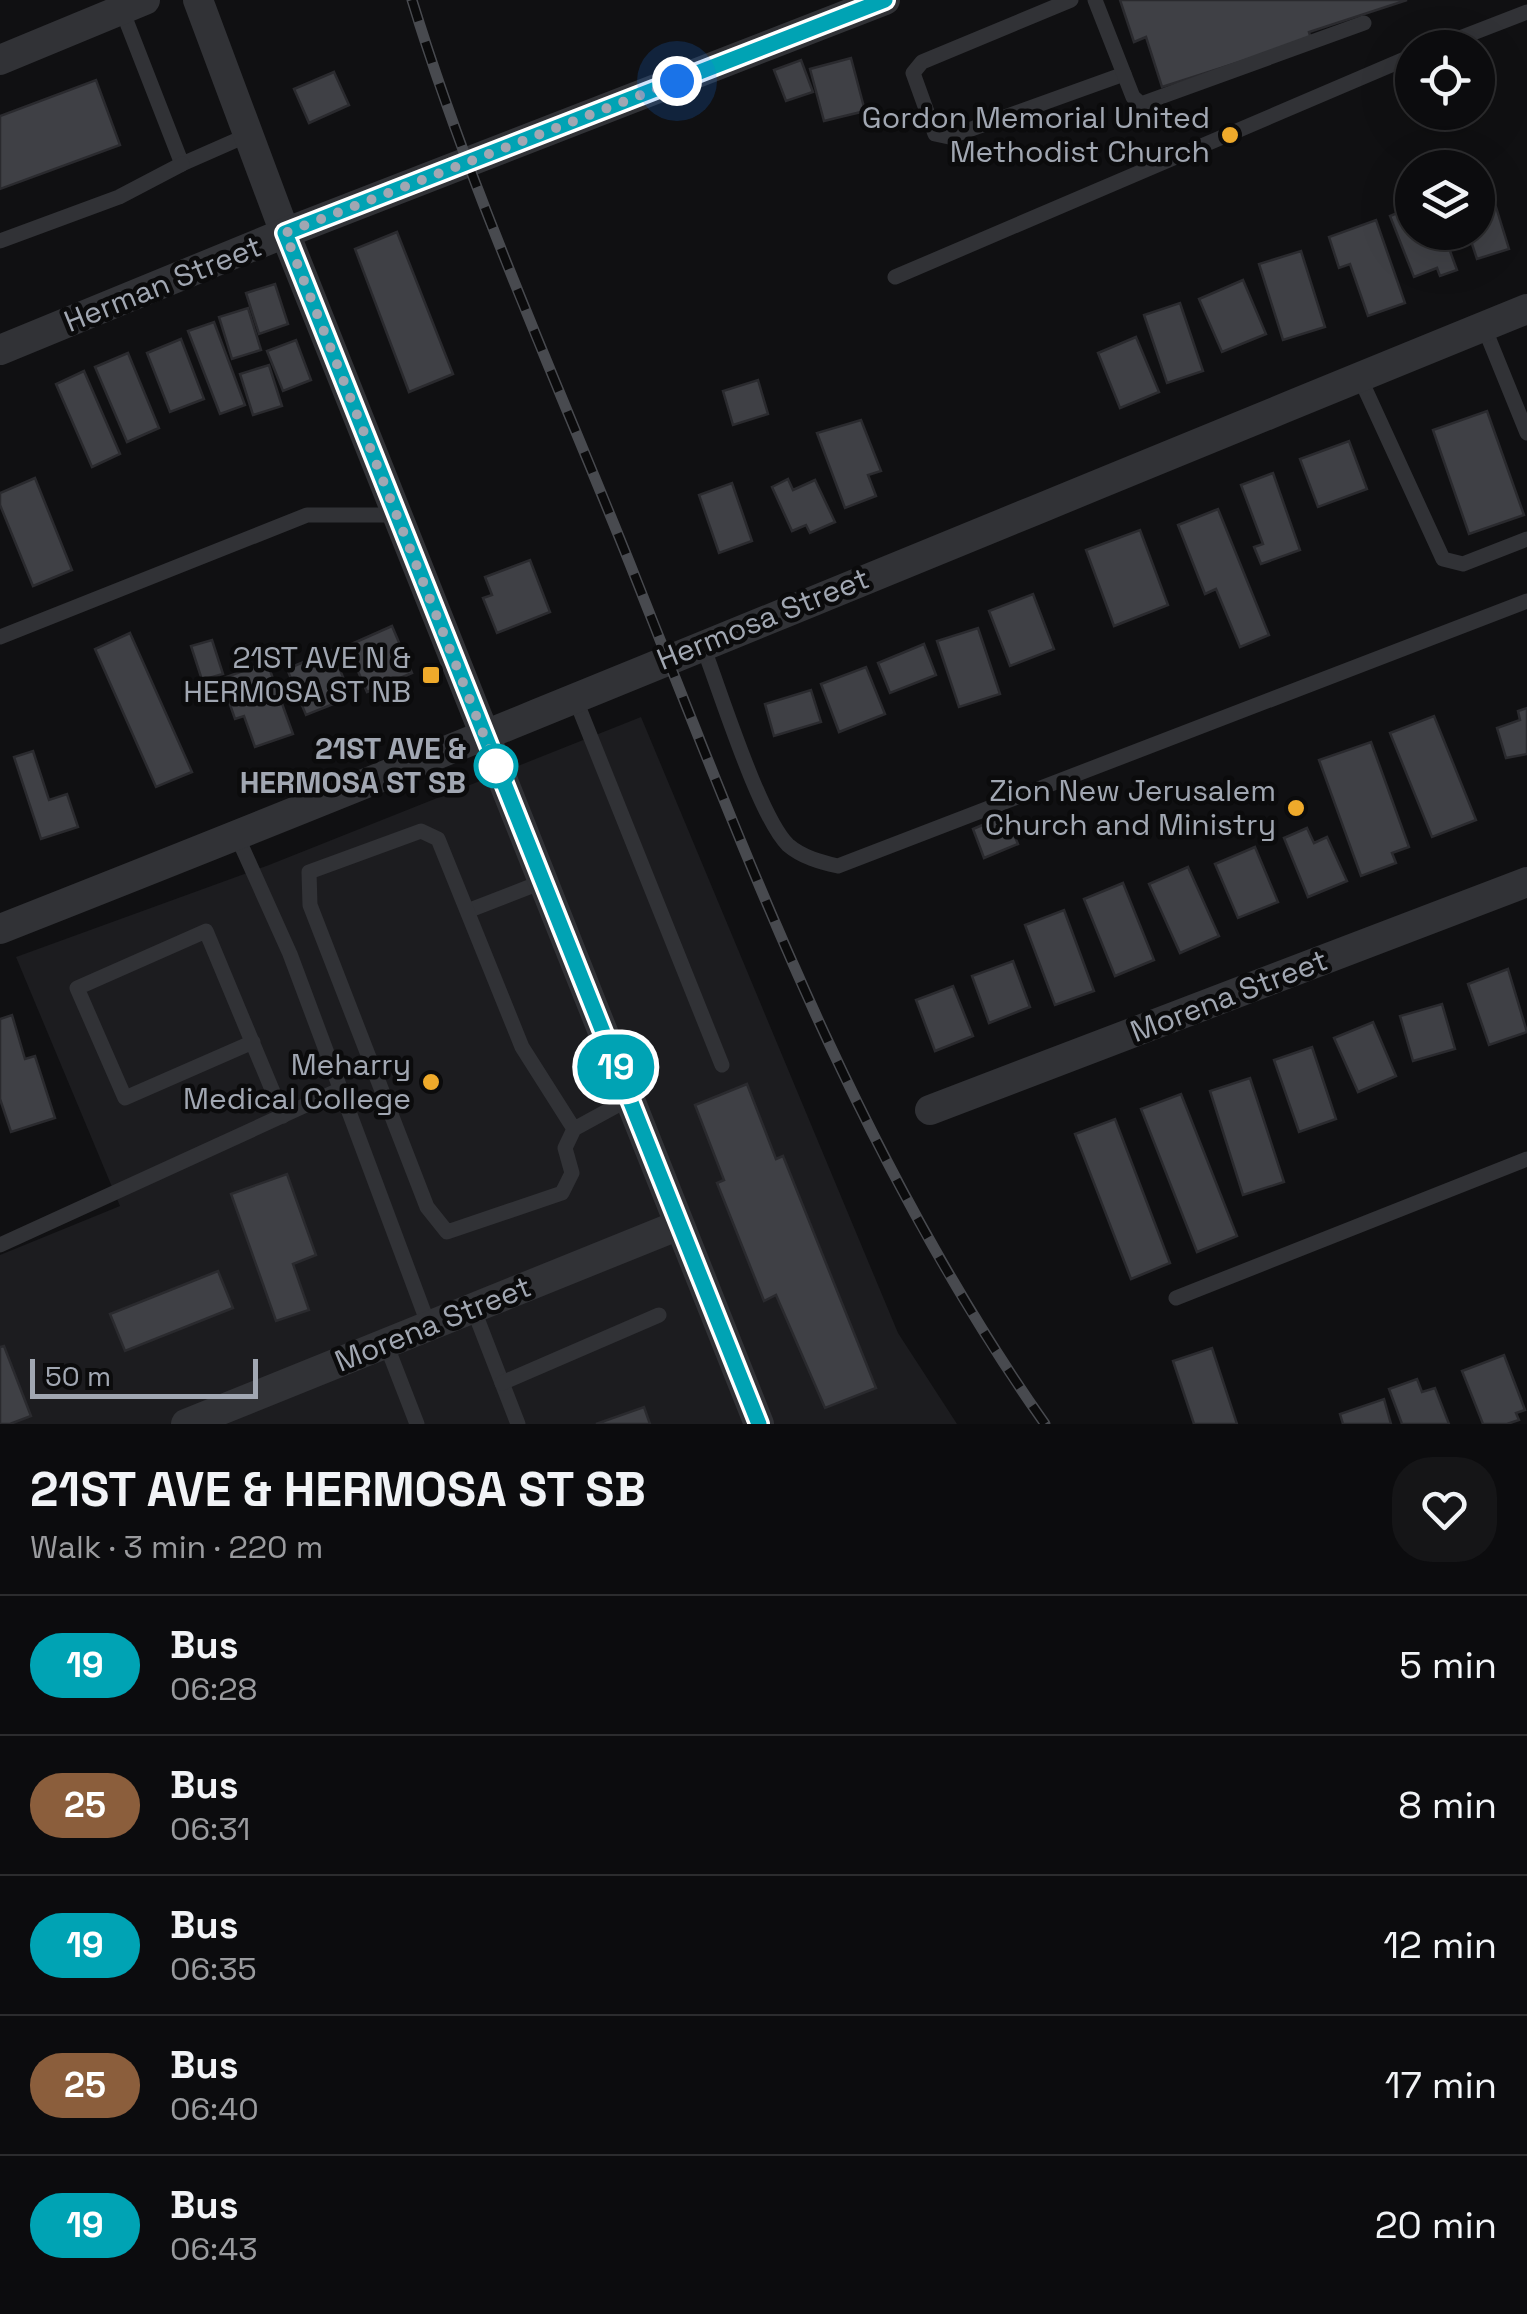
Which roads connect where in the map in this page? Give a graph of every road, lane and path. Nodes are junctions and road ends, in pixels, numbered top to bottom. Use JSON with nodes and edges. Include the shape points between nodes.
{"nodes":[{"id":1,"x":198,"y":0,"type":"edge"},
{"id":2,"x":884,"y":0,"type":"edge"},
{"id":3,"x":1071,"y":0,"type":"edge"},
{"id":4,"x":1095,"y":0,"type":"edge"},
{"id":5,"x":133,"y":5,"type":"edge"},
{"id":6,"x":1527,"y":12,"type":"edge"},
{"id":7,"x":1364,"y":23,"type":"dead end"},
{"id":8,"x":1480,"y":30,"type":"edge"},
{"id":9,"x":0,"y":60,"type":"edge"},
{"id":10,"x":1395,"y":63,"type":"edge"},
{"id":11,"x":1124,"y":74,"type":"junction"},
{"id":12,"x":248,"y":136,"type":"junction"},
{"id":13,"x":182,"y":164,"type":"junction"},
{"id":14,"x":285,"y":233,"type":"junction"},
{"id":15,"x":0,"y":241,"type":"edge"},
{"id":16,"x":894,"y":277,"type":"dead end"},
{"id":17,"x":1527,"y":309,"type":"edge"},
{"id":18,"x":1484,"y":327,"type":"junction"},
{"id":19,"x":0,"y":350,"type":"edge"},
{"id":20,"x":1360,"y":378,"type":"junction"},
{"id":21,"x":1527,"y":433,"type":"edge"},
{"id":22,"x":397,"y":515,"type":"junction"},
{"id":23,"x":1527,"y":539,"type":"edge"},
{"id":24,"x":1527,"y":601,"type":"edge"},
{"id":25,"x":0,"y":637,"type":"edge"},
{"id":26,"x":702,"y":644,"type":"junction"},
{"id":27,"x":575,"y":698,"type":"junction"},
{"id":28,"x":486,"y":738,"type":"junction"},
{"id":29,"x":237,"y":836,"type":"junction"},
{"id":30,"x":542,"y":882,"type":"junction"},
{"id":31,"x":1527,"y":882,"type":"edge"},
{"id":32,"x":470,"y":910,"type":"junction"},
{"id":33,"x":0,"y":930,"type":"edge"},
{"id":34,"x":252,"y":1042,"type":"junction"},
{"id":35,"x":722,"y":1065,"type":"dead end"},
{"id":36,"x":341,"y":1090,"type":"junction"},
{"id":37,"x":629,"y":1099,"type":"junction"},
{"id":38,"x":930,"y":1110,"type":"dead end"},
{"id":39,"x":283,"y":1116,"type":"junction"},
{"id":40,"x":574,"y":1130,"type":"junction"},
{"id":41,"x":1527,"y":1159,"type":"edge"},
{"id":42,"x":679,"y":1225,"type":"junction"},
{"id":43,"x":0,"y":1245,"type":"edge"},
{"id":44,"x":1176,"y":1298,"type":"dead end"},
{"id":45,"x":473,"y":1308,"type":"junction"},
{"id":46,"x":659,"y":1315,"type":"dead end"},
{"id":47,"x":429,"y":1326,"type":"junction"},
{"id":48,"x":386,"y":1344,"type":"junction"},
{"id":49,"x":502,"y":1383,"type":"junction"},
{"id":50,"x":186,"y":1424,"type":"edge"},
{"id":51,"x":417,"y":1424,"type":"edge"},
{"id":52,"x":518,"y":1424,"type":"edge"},
{"id":53,"x":758,"y":1424,"type":"edge"}],
"edges":[{"from":1,"to":12,"type":"street"},
{"from":2,"to":14,"type":"street","name":"Herman Street"},
{"from":3,"to":11,"type":"lane","via":[[922,62],[912,73],[935,134],[949,137]]},
{"from":4,"to":11,"type":"lane"},
{"from":5,"to":9,"type":"street"},
{"from":5,"to":13,"type":"lane"},
{"from":6,"to":8,"type":"lane"},
{"from":7,"to":11,"type":"lane","via":[[1152,102],[1133,97]]},
{"from":10,"to":16,"type":"lane"},
{"from":12,"to":13,"type":"lane"},
{"from":12,"to":14,"type":"street"},
{"from":13,"to":15,"type":"lane","via":[[119,197]]},
{"from":14,"to":19,"type":"street","name":"Herman Street"},
{"from":14,"to":22,"type":"street"},
{"from":17,"to":18,"type":"street","name":"Hermosa Street"},
{"from":18,"to":20,"type":"street","name":"Hermosa Street"},
{"from":18,"to":21,"type":"lane"},
{"from":20,"to":23,"type":"lane","via":[[1443,559],[1463,564]]},
{"from":20,"to":26,"type":"street","name":"Hermosa Street"},
{"from":22,"to":25,"type":"lane","via":[[307,515]]},
{"from":22,"to":28,"type":"street"},
{"from":24,"to":26,"type":"lane","via":[[838,866],[788,844],[769,818]]},
{"from":26,"to":27,"type":"street","name":"Hermosa Street"},
{"from":27,"to":28,"type":"street","name":"Hermosa Street"},
{"from":27,"to":35,"type":"lane"},
{"from":28,"to":29,"type":"street","name":"Hermosa Street"},
{"from":28,"to":30,"type":"street"},
{"from":29,"to":33,"type":"street","name":"Hermosa Street"},
{"from":29,"to":36,"type":"lane"},
{"from":30,"to":32,"type":"lane"},
{"from":30,"to":37,"type":"street"},
{"from":31,"to":38,"type":"street","name":"Morena Street"},
{"from":32,"to":40,"type":"lane","via":[[522,1047]]},
{"from":32,"to":40,"type":"lane","via":[[438,839],[420,830],[309,872],[306,888],[427,1208],[447,1232],[562,1193],[572,1173],[564,1148]]},
{"from":34,"to":34,"type":"lane","via":[[206,931],[77,988],[125,1098]]},
{"from":34,"to":39,"type":"lane"},
{"from":36,"to":39,"type":"lane"},
{"from":36,"to":47,"type":"lane"},
{"from":37,"to":40,"type":"lane"},
{"from":37,"to":42,"type":"street"},
{"from":39,"to":43,"type":"lane"},
{"from":41,"to":44,"type":"lane"},
{"from":42,"to":45,"type":"street","name":"Morena Street"},
{"from":42,"to":53,"type":"street"},
{"from":45,"to":47,"type":"street","name":"Morena Street"},
{"from":45,"to":49,"type":"lane"},
{"from":46,"to":49,"type":"lane"},
{"from":47,"to":48,"type":"street","name":"Morena Street"},
{"from":48,"to":50,"type":"street","name":"Morena Street"},
{"from":48,"to":51,"type":"lane"},
{"from":49,"to":52,"type":"lane"}]}
